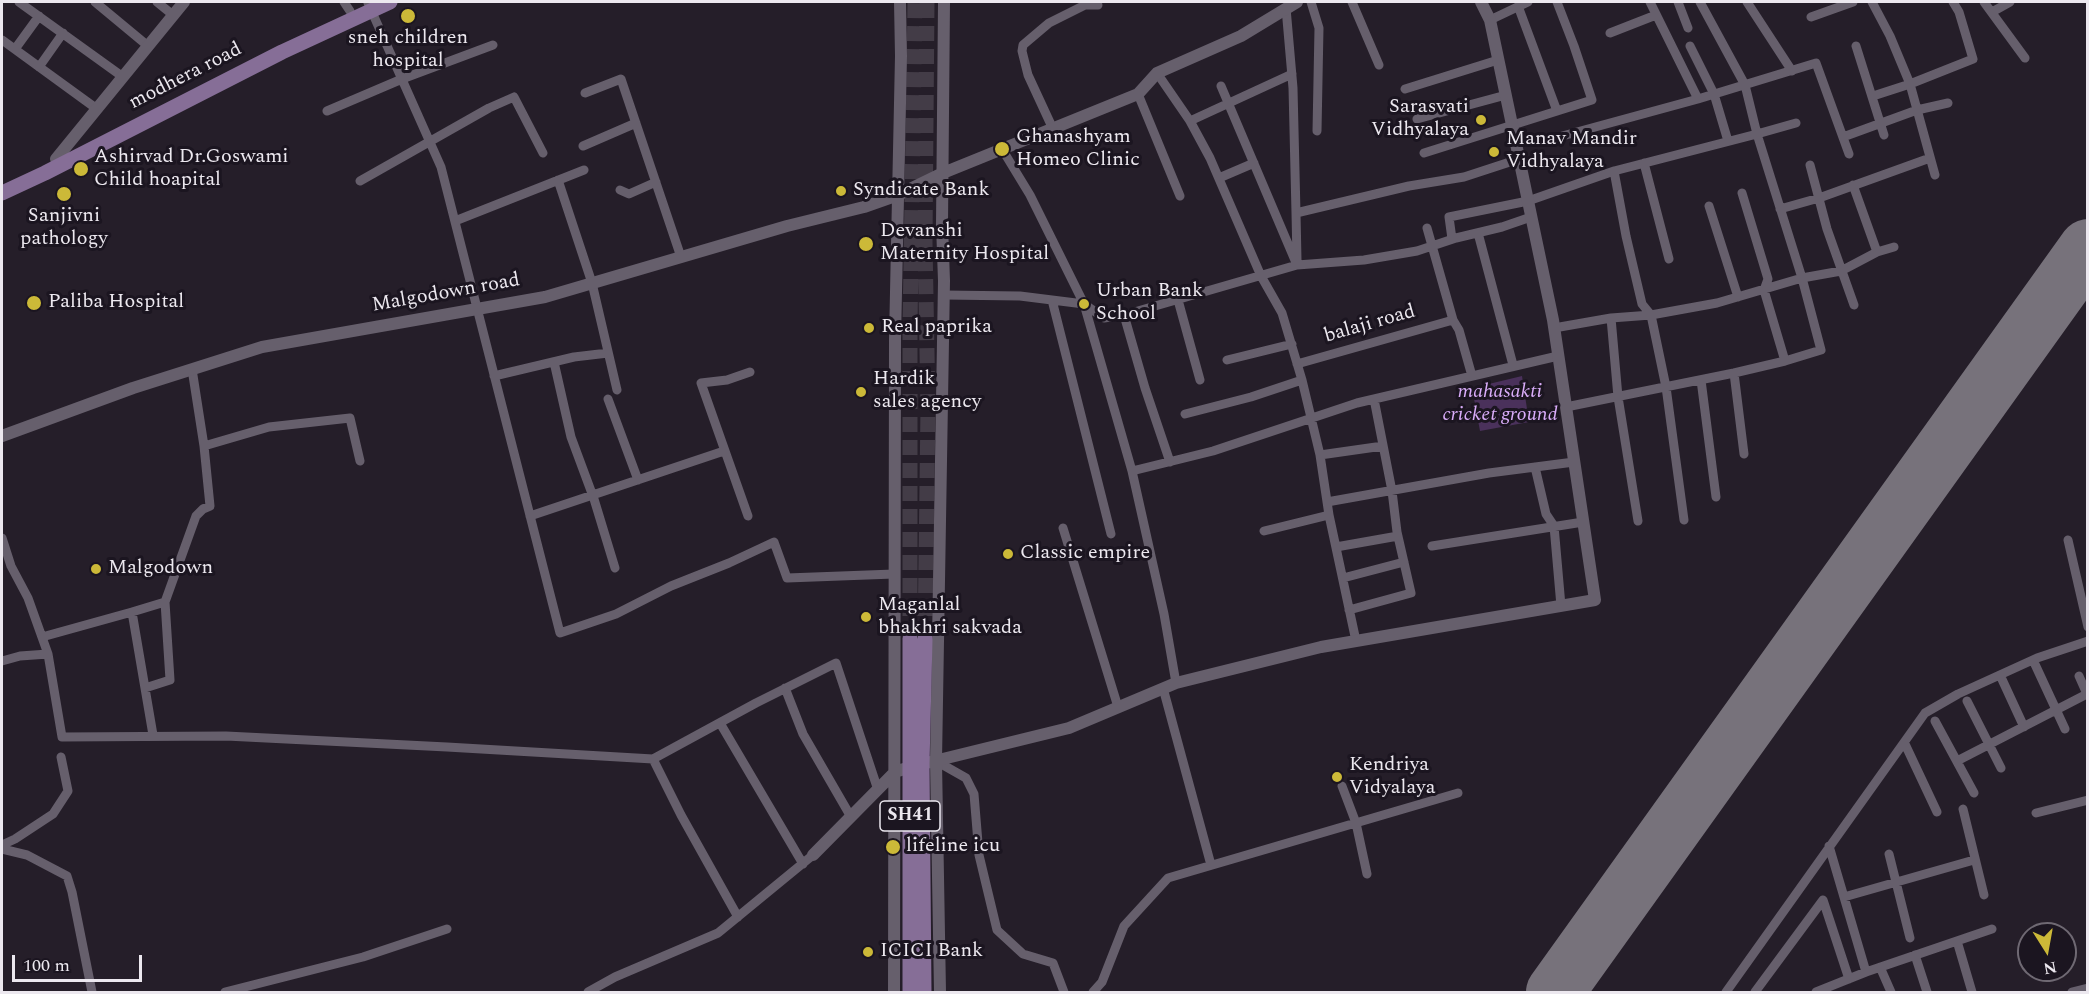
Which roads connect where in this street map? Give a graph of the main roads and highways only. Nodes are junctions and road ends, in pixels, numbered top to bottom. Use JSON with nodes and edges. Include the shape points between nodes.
{"nodes":[{"id":1,"x":390,"y":2,"type":"edge"},
{"id":2,"x":370,"y":5,"type":"edge"},
{"id":3,"x":347,"y":6,"type":"edge"},
{"id":4,"x":2,"y":186,"type":"edge"},
{"id":5,"x":2,"y":193,"type":"edge"},
{"id":6,"x":924,"y":639,"type":"tunnel mouth"},
{"id":7,"x":923,"y":764,"type":"junction"},
{"id":8,"x":910,"y":993,"type":"edge"},
{"id":9,"x":924,"y":993,"type":"edge"}],
"edges":[{"from":1,"to":2,"type":"main road","name":"modhera road"},
{"from":2,"to":3,"type":"main road"},
{"from":2,"to":5,"type":"main road","name":"modhera road"},
{"from":3,"to":4,"type":"main road"},
{"from":6,"to":7,"type":"main road","number":"SH41","via":[[917,655]]},
{"from":7,"to":8,"type":"main road","number":"SH41"},
{"from":7,"to":9,"type":"main road","number":"SH41"}]}
